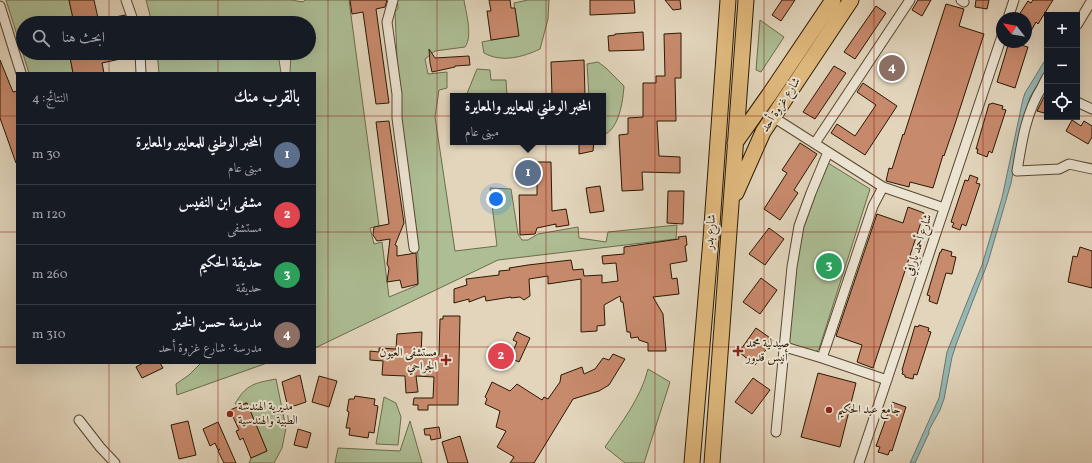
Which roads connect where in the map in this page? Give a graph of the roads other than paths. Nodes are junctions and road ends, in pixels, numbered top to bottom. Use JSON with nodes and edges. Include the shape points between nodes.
{"nodes":[{"id":1,"x":126,"y":0,"type":"edge"},
{"id":2,"x":393,"y":0,"type":"edge"},
{"id":3,"x":728,"y":0,"type":"edge"},
{"id":4,"x":746,"y":0,"type":"edge"},
{"id":5,"x":833,"y":0,"type":"edge"},
{"id":6,"x":851,"y":0,"type":"edge"},
{"id":7,"x":910,"y":0,"type":"edge"},
{"id":8,"x":1014,"y":0,"type":"edge"},
{"id":9,"x":1092,"y":0,"type":"edge"},
{"id":10,"x":0,"y":6,"type":"edge"},
{"id":11,"x":1010,"y":12,"type":"edge"},
{"id":12,"x":132,"y":16,"type":"edge"},
{"id":13,"x":1080,"y":19,"type":"edge"},
{"id":14,"x":998,"y":48,"type":"edge"},
{"id":15,"x":16,"y":57,"type":"edge"},
{"id":16,"x":17,"y":60,"type":"edge"},
{"id":17,"x":140,"y":60,"type":"edge"},
{"id":18,"x":21,"y":72,"type":"edge"},
{"id":19,"x":141,"y":72,"type":"edge"},
{"id":20,"x":1044,"y":88,"type":"edge"},
{"id":21,"x":739,"y":90,"type":"junction"},
{"id":22,"x":770,"y":95,"type":"junction"},
{"id":23,"x":1080,"y":103,"type":"edge"},
{"id":24,"x":1092,"y":109,"type":"edge"},
{"id":25,"x":772,"y":117,"type":"junction"},
{"id":26,"x":763,"y":132,"type":"junction"},
{"id":27,"x":718,"y":135,"type":"junction"},
{"id":28,"x":735,"y":143,"type":"junction"},
{"id":29,"x":814,"y":143,"type":"junction"},
{"id":30,"x":828,"y":152,"type":"junction"},
{"id":31,"x":1092,"y":169,"type":"edge"},
{"id":32,"x":716,"y":170,"type":"junction"},
{"id":33,"x":883,"y":187,"type":"junction"},
{"id":34,"x":944,"y":208,"type":"junction"},
{"id":35,"x":730,"y":220,"type":"junction"},
{"id":36,"x":414,"y":248,"type":"dead end"},
{"id":37,"x":785,"y":347,"type":"junction"},
{"id":38,"x":822,"y":358,"type":"junction"},
{"id":39,"x":887,"y":380,"type":"junction"},
{"id":40,"x":79,"y":420,"type":"dead end"},
{"id":41,"x":776,"y":432,"type":"dead end"},
{"id":42,"x":115,"y":463,"type":"edge"},
{"id":43,"x":692,"y":463,"type":"edge"},
{"id":44,"x":712,"y":463,"type":"edge"},
{"id":45,"x":859,"y":463,"type":"edge"}],
"edges":[{"from":1,"to":12,"type":"street"},
{"from":2,"to":36,"type":"street","via":[[386,22],[397,94],[397,118]]},
{"from":3,"to":27,"type":"main road","name":"شارع بدر"},
{"from":4,"to":21,"type":"main road","name":"شارع بدر"},
{"from":5,"to":22,"type":"main road","name":"شارع غزوة أحد"},
{"from":6,"to":25,"type":"main road","name":"شارع غزوة أحد"},
{"from":7,"to":29,"type":"street"},
{"from":8,"to":11,"type":"street"},
{"from":9,"to":13,"type":"street"},
{"from":10,"to":15,"type":"street"},
{"from":14,"to":34,"type":"street","name":"شارع أحمد بارافي"},
{"from":16,"to":18,"type":"street"},
{"from":17,"to":19,"type":"street"},
{"from":20,"to":31,"type":"street","via":[[1033,101],[1025,125],[1017,170],[1059,169],[1069,164]]},
{"from":21,"to":22,"type":"main road","via":[[741,95],[751,101]]},
{"from":21,"to":28,"type":"main road","name":"شارع بدر"},
{"from":22,"to":28,"type":"main road","name":"شارع غزوة أحد"},
{"from":23,"to":24,"type":"street"},
{"from":25,"to":26,"type":"main road","name":"شارع غزوة أحد"},
{"from":25,"to":29,"type":"street"},
{"from":26,"to":28,"type":"main road","via":[[750,142]]},
{"from":26,"to":35,"type":"main road","name":"شارع غزوة أحد","via":[[735,195]]},
{"from":27,"to":28,"type":"main road"},
{"from":27,"to":32,"type":"main road","name":"شارع بدر"},
{"from":28,"to":32,"type":"main road","name":"شارع غزوة أحد"},
{"from":28,"to":35,"type":"main road","name":"شارع بدر"},
{"from":29,"to":30,"type":"street"},
{"from":30,"to":33,"type":"street"},
{"from":30,"to":37,"type":"street","via":[[799,226],[792,267]]},
{"from":32,"to":43,"type":"main road","name":"شارع بدر"},
{"from":33,"to":34,"type":"street"},
{"from":33,"to":38,"type":"street","via":[[873,206]]},
{"from":34,"to":39,"type":"street","name":"شارع أحمد بارافي"},
{"from":35,"to":44,"type":"main road","name":"شارع بدر"},
{"from":37,"to":38,"type":"street"},
{"from":37,"to":41,"type":"street"},
{"from":38,"to":39,"type":"street"},
{"from":39,"to":45,"type":"street","name":"شارع أحمد بارافي"},
{"from":40,"to":42,"type":"street"}]}
